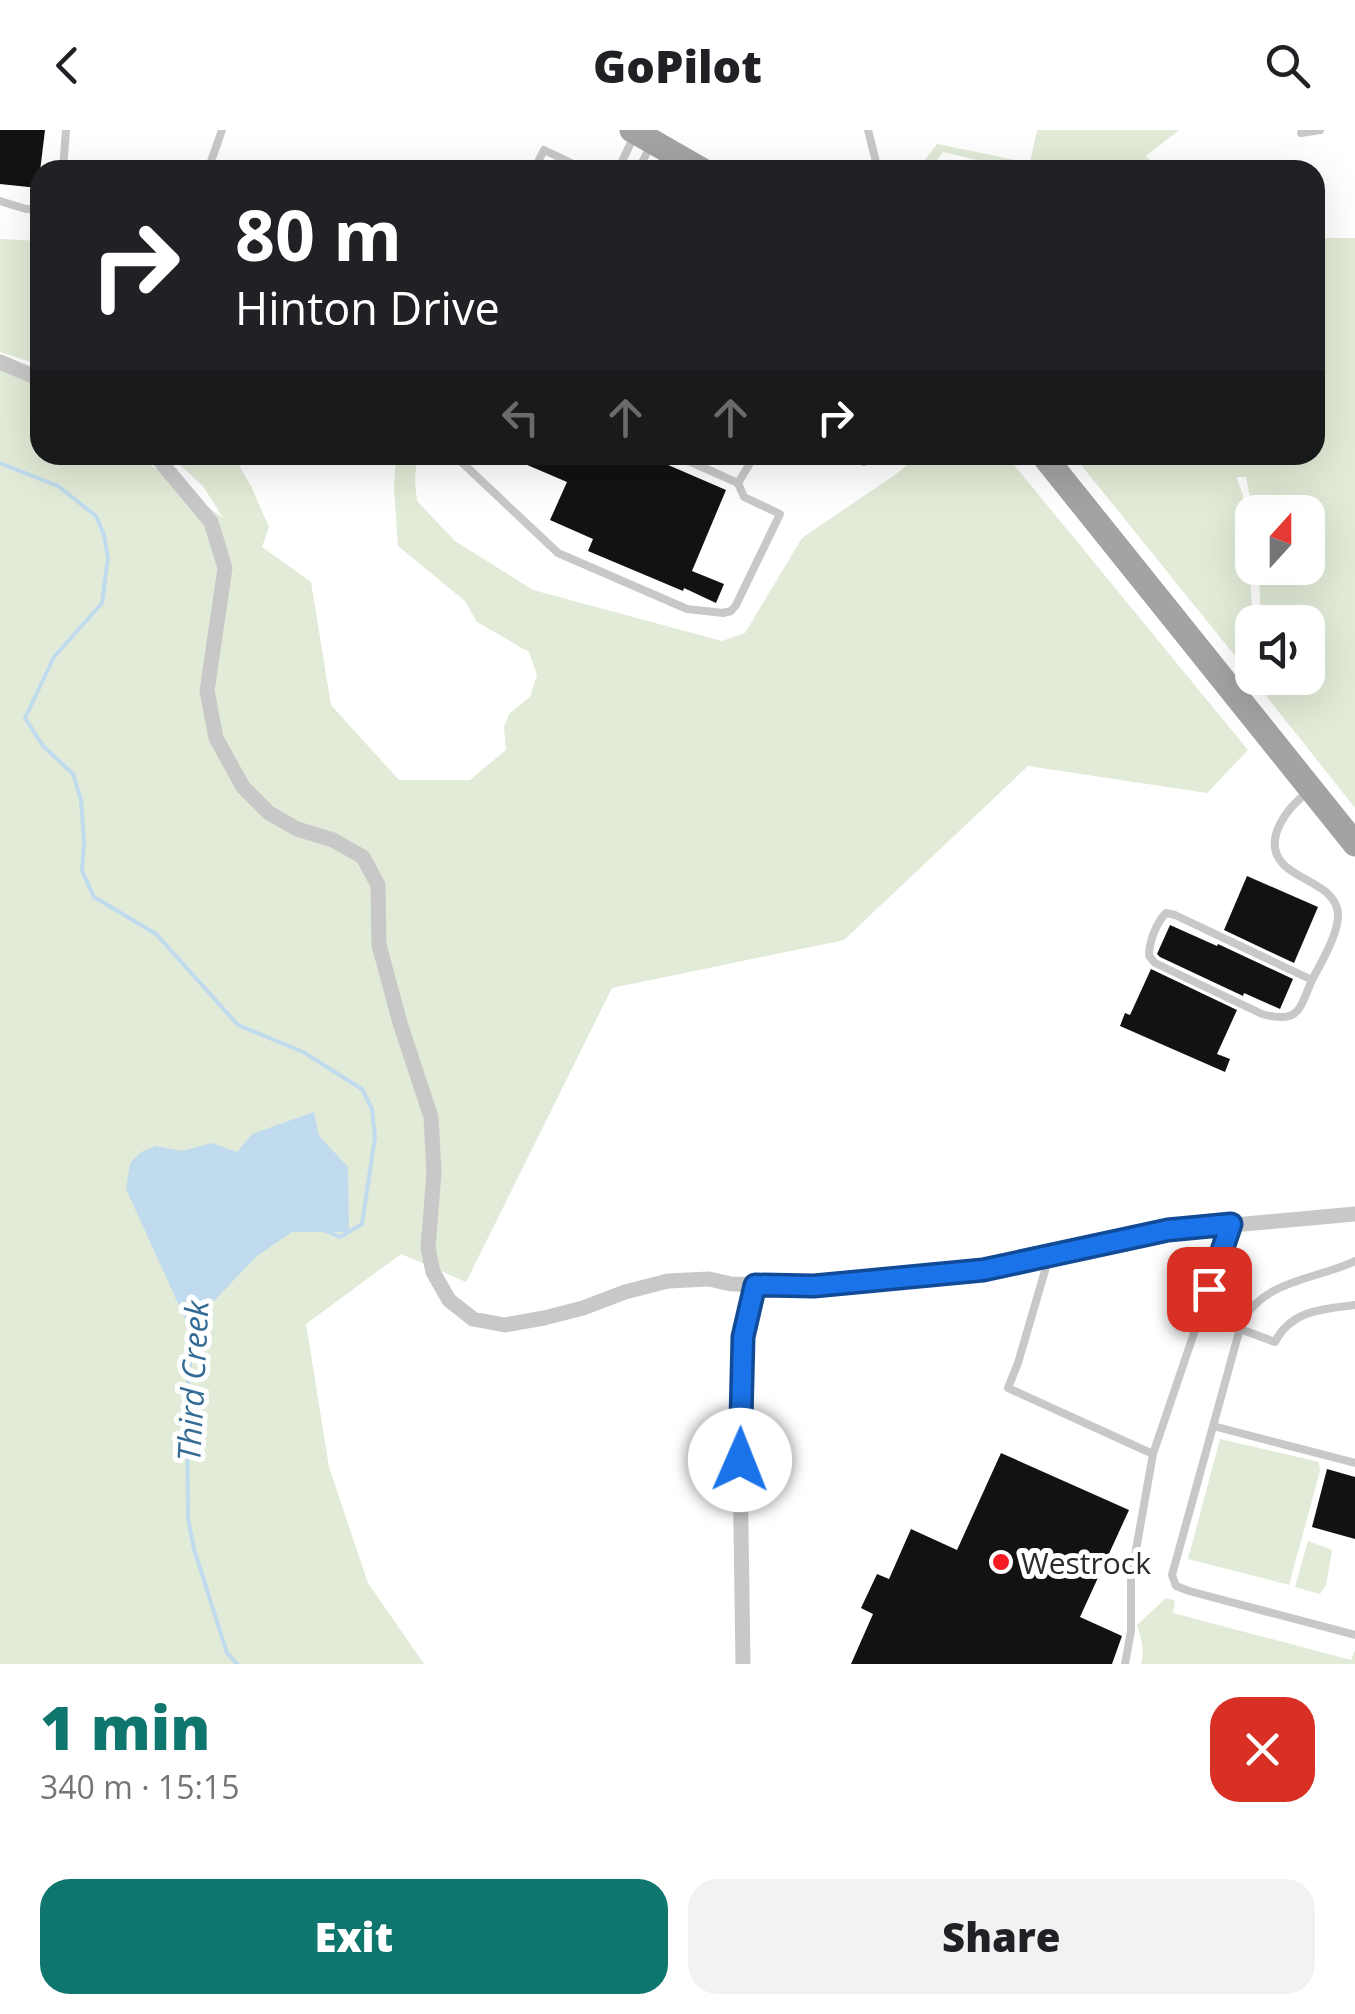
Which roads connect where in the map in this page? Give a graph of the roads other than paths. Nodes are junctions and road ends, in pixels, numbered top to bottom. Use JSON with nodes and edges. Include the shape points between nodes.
{"nodes":[{"id":1,"x":66,"y":130,"type":"edge"},
{"id":2,"x":222,"y":130,"type":"edge"},
{"id":3,"x":868,"y":130,"type":"edge"},
{"id":4,"x":1320,"y":130,"type":"edge"},
{"id":5,"x":641,"y":134,"type":"edge"},
{"id":6,"x":1301,"y":134,"type":"dead end"},
{"id":7,"x":64,"y":160,"type":"edge"},
{"id":8,"x":212,"y":160,"type":"edge"},
{"id":9,"x":539,"y":160,"type":"edge"},
{"id":10,"x":565,"y":160,"type":"edge"},
{"id":11,"x":624,"y":160,"type":"edge"},
{"id":12,"x":639,"y":160,"type":"edge"},
{"id":13,"x":685,"y":160,"type":"edge"},
{"id":14,"x":876,"y":160,"type":"edge"},
{"id":15,"x":0,"y":201,"type":"edge"},
{"id":16,"x":30,"y":210,"type":"edge"},
{"id":17,"x":0,"y":362,"type":"edge"},
{"id":18,"x":30,"y":375,"type":"edge"},
{"id":19,"x":164,"y":465,"type":"edge"},
{"id":20,"x":465,"y":465,"type":"edge"},
{"id":21,"x":698,"y":465,"type":"edge"},
{"id":22,"x":749,"y":465,"type":"edge"},
{"id":23,"x":1051,"y":465,"type":"edge"},
{"id":24,"x":738,"y":483,"type":"junction"},
{"id":25,"x":1311,"y":789,"type":"junction"},
{"id":26,"x":1355,"y":844,"type":"edge"},
{"id":27,"x":1312,"y":980,"type":"junction"},
{"id":28,"x":1355,"y":1214,"type":"edge"},
{"id":29,"x":1231,"y":1224,"type":"junction"},
{"id":30,"x":1049,"y":1257,"type":"junction"},
{"id":31,"x":1355,"y":1261,"type":"edge"},
{"id":32,"x":755,"y":1285,"type":"junction"},
{"id":33,"x":1355,"y":1305,"type":"edge"},
{"id":34,"x":1240,"y":1329,"type":"junction"},
{"id":35,"x":1213,"y":1426,"type":"junction"},
{"id":36,"x":1153,"y":1454,"type":"junction"},
{"id":37,"x":1355,"y":1462,"type":"edge"},
{"id":38,"x":1355,"y":1635,"type":"edge"},
{"id":39,"x":742,"y":1664,"type":"edge"},
{"id":40,"x":1124,"y":1664,"type":"edge"}],
"edges":[{"from":1,"to":7,"type":"lane"},
{"from":2,"to":8,"type":"lane"},
{"from":3,"to":14,"type":"lane"},
{"from":4,"to":6,"type":"lane"},
{"from":5,"to":11,"type":"lane"},
{"from":5,"to":12,"type":"lane"},
{"from":5,"to":13,"type":"main road"},
{"from":9,"to":10,"type":"lane","via":[[544,150]]},
{"from":15,"to":16,"type":"lane"},
{"from":17,"to":18,"type":"street"},
{"from":19,"to":32,"type":"street","via":[[212,522],[225,568],[207,691],[216,738],[243,788],[269,813],[362,857],[378,885],[380,945],[431,1117],[428,1248],[449,1300],[474,1319],[506,1325],[668,1282]]},
{"from":20,"to":24,"type":"lane","via":[[558,553],[687,609],[723,614],[736,605],[780,514],[744,497]]},
{"from":21,"to":24,"type":"lane"},
{"from":22,"to":24,"type":"lane"},
{"from":23,"to":25,"type":"main road"},
{"from":25,"to":26,"type":"main road"},
{"from":25,"to":27,"type":"lane","via":[[1281,821],[1275,844],[1282,863],[1332,897],[1337,908],[1329,948]]},
{"from":27,"to":27,"type":"lane","via":[[1175,915],[1160,920],[1149,950],[1155,963],[1279,1019],[1299,1010]]},
{"from":28,"to":29,"type":"street"},
{"from":29,"to":30,"type":"street","via":[[1168,1230]]},
{"from":29,"to":36,"type":"lane"},
{"from":30,"to":32,"type":"street","via":[[832,1285]]},
{"from":30,"to":36,"type":"lane","via":[[1008,1388]]},
{"from":31,"to":34,"type":"lane","via":[[1271,1291],[1250,1307]]},
{"from":32,"to":39,"type":"street","via":[[743,1337]]},
{"from":33,"to":34,"type":"lane","via":[[1292,1320],[1275,1342]]},
{"from":34,"to":35,"type":"lane"},
{"from":35,"to":37,"type":"lane"},
{"from":35,"to":38,"type":"lane","via":[[1172,1575],[1176,1586]]},
{"from":36,"to":40,"type":"lane"}]}
